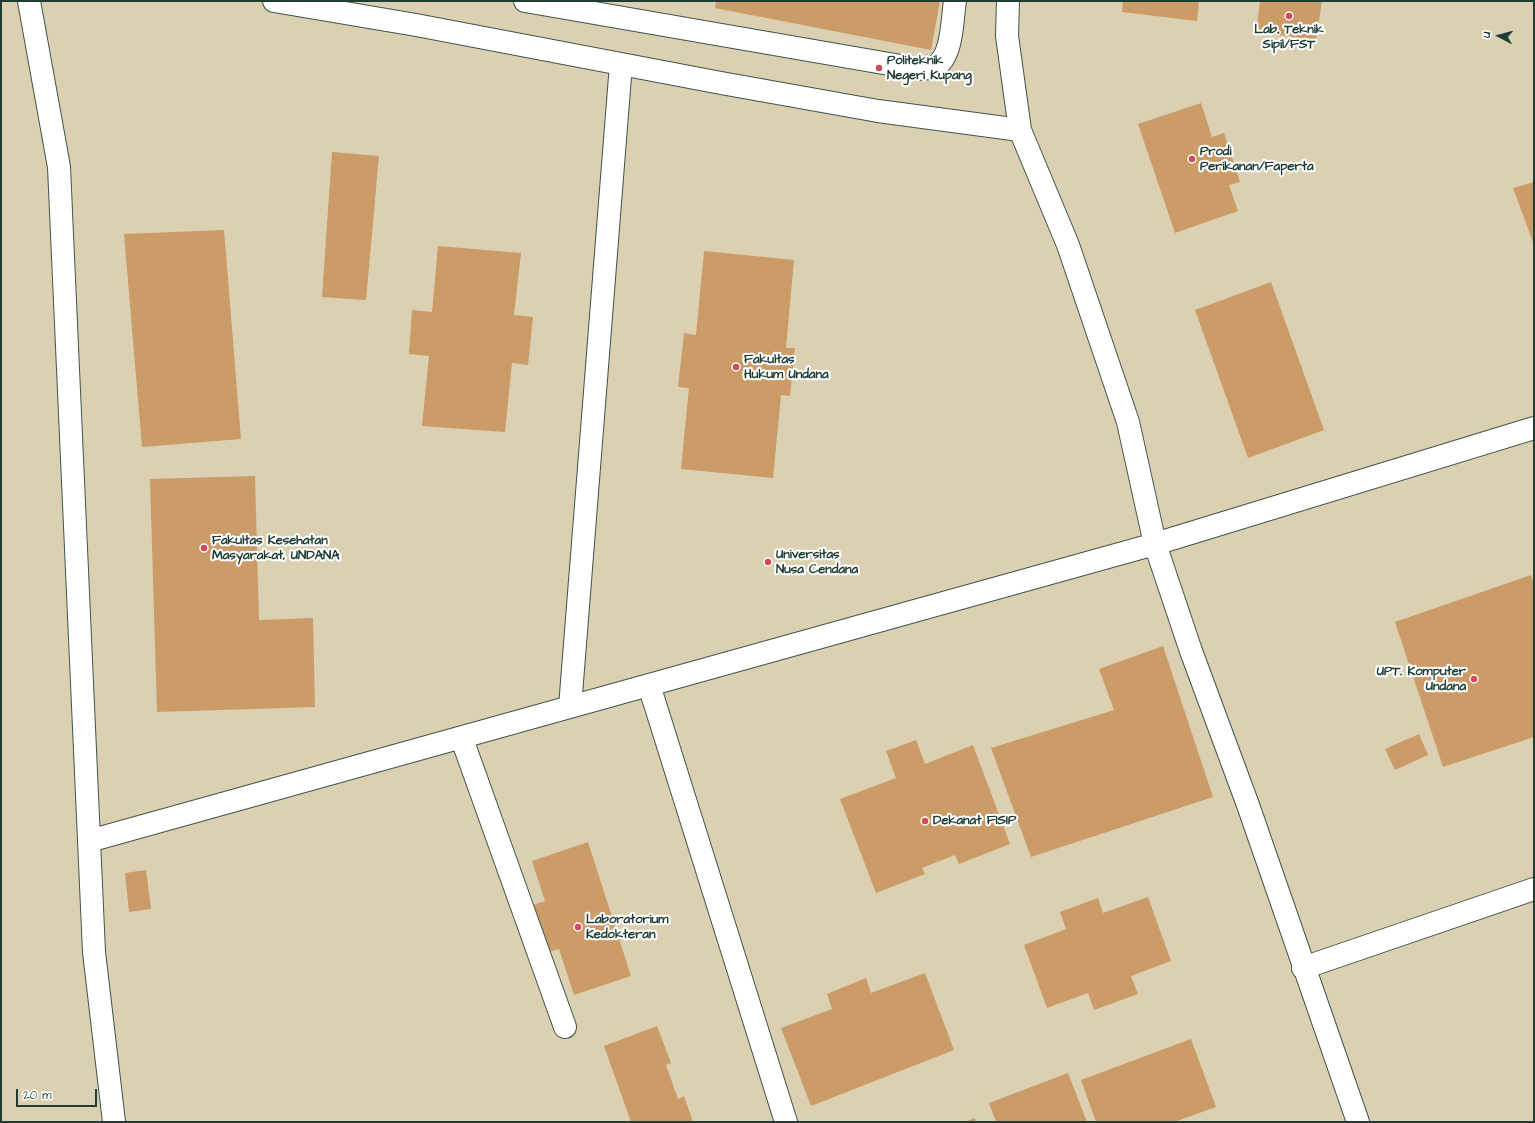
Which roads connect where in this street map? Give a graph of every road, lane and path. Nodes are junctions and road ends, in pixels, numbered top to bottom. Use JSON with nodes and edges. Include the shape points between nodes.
{"nodes":[{"id":1,"x":29,"y":1,"type":"edge"},
{"id":2,"x":274,"y":1,"type":"edge"},
{"id":3,"x":525,"y":1,"type":"edge"},
{"id":4,"x":955,"y":1,"type":"edge"},
{"id":5,"x":1008,"y":1,"type":"edge"},
{"id":6,"x":621,"y":64,"type":"junction"},
{"id":7,"x":1020,"y":130,"type":"junction"},
{"id":8,"x":1534,"y":428,"type":"edge"},
{"id":9,"x":1155,"y":544,"type":"junction"},
{"id":10,"x":649,"y":685,"type":"junction"},
{"id":11,"x":570,"y":707,"type":"junction"},
{"id":12,"x":462,"y":739,"type":"junction"},
{"id":13,"x":89,"y":841,"type":"junction"},
{"id":14,"x":1534,"y":889,"type":"edge"},
{"id":15,"x":1303,"y":968,"type":"junction"},
{"id":16,"x":565,"y":1027,"type":"dead end"},
{"id":17,"x":114,"y":1122,"type":"edge"},
{"id":18,"x":786,"y":1122,"type":"edge"},
{"id":19,"x":1358,"y":1122,"type":"edge"}],
"edges":[{"from":1,"to":13,"type":"street","via":[[58,167]]},
{"from":2,"to":6,"type":"street","via":[[416,24]]},
{"from":3,"to":4,"type":"street","via":[[918,69],[933,67],[943,60],[948,52]]},
{"from":5,"to":7,"type":"street","via":[[1006,36]]},
{"from":6,"to":7,"type":"street","via":[[878,111]]},
{"from":6,"to":11,"type":"street"},
{"from":7,"to":9,"type":"street","via":[[1068,245],[1128,422]]},
{"from":8,"to":9,"type":"street"},
{"from":9,"to":10,"type":"street"},
{"from":9,"to":15,"type":"street"},
{"from":10,"to":11,"type":"street"},
{"from":10,"to":18,"type":"street"},
{"from":11,"to":12,"type":"street"},
{"from":12,"to":13,"type":"street"},
{"from":12,"to":16,"type":"street"},
{"from":13,"to":17,"type":"street","via":[[94,952]]},
{"from":14,"to":15,"type":"street"},
{"from":15,"to":19,"type":"street"}]}
